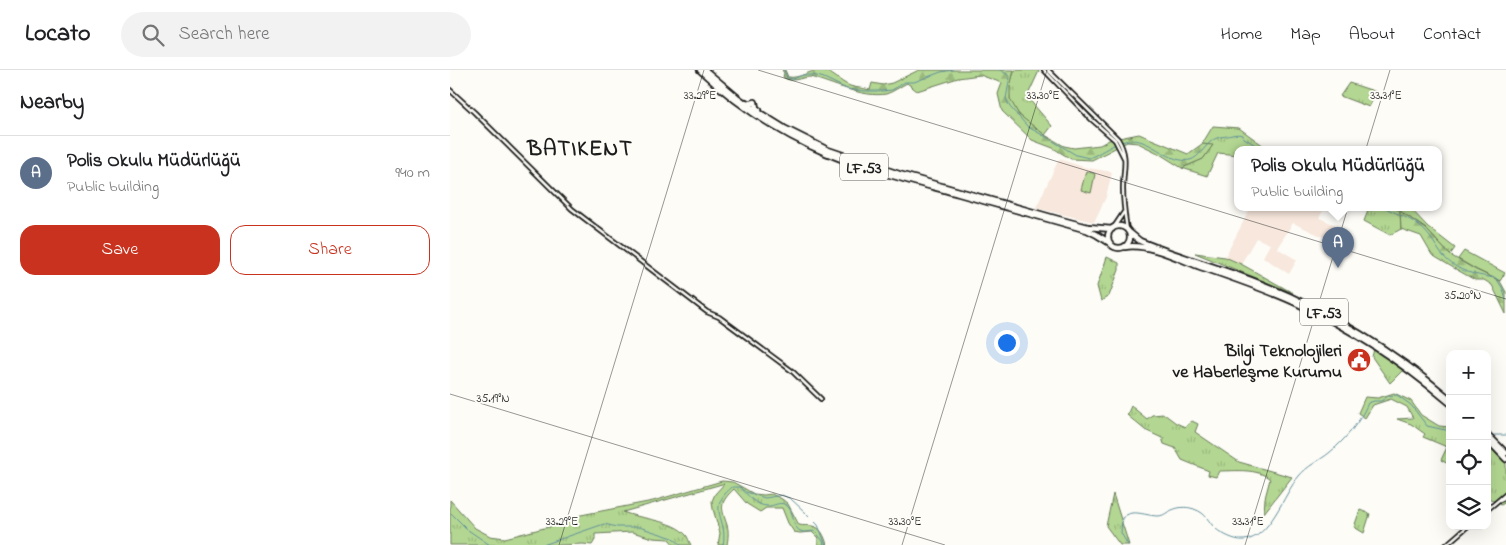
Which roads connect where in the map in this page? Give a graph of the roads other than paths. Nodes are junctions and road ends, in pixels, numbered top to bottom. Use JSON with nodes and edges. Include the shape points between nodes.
{"nodes":[{"id":1,"x":700,"y":70,"type":"edge"},
{"id":2,"x":705,"y":70,"type":"edge"},
{"id":3,"x":1044,"y":70,"type":"edge"},
{"id":4,"x":1048,"y":70,"type":"edge"},
{"id":5,"x":450,"y":90,"type":"edge"},
{"id":6,"x":1116,"y":139,"type":"junction"},
{"id":7,"x":1124,"y":212,"type":"junction"},
{"id":8,"x":1113,"y":228,"type":"junction"},
{"id":9,"x":1128,"y":231,"type":"junction"},
{"id":10,"x":1110,"y":243,"type":"junction"},
{"id":11,"x":1125,"y":247,"type":"junction"},
{"id":12,"x":1446,"y":396,"type":"edge"},
{"id":13,"x":821,"y":399,"type":"dead end"},
{"id":14,"x":1446,"y":400,"type":"edge"},
{"id":15,"x":1491,"y":438,"type":"edge"},
{"id":16,"x":1488,"y":440,"type":"edge"},
{"id":17,"x":1506,"y":453,"type":"edge"},
{"id":18,"x":1506,"y":459,"type":"edge"},
{"id":19,"x":1506,"y":496,"type":"edge"},
{"id":20,"x":1491,"y":507,"type":"edge"},
{"id":21,"x":1463,"y":530,"type":"edge"},
{"id":22,"x":1446,"y":545,"type":"edge"}],
"edges":[{"from":1,"to":10,"type":"highway","number":"LF.53","via":[[755,114],[826,153],[867,168],[1087,230]]},
{"from":2,"to":8,"type":"highway","number":"LF.53","via":[[746,102],[755,102],[756,108],[822,148],[1088,227]]},
{"from":3,"to":6,"type":"street","via":[[1091,119]]},
{"from":4,"to":6,"type":"street"},
{"from":5,"to":13,"type":"street","via":[[572,209],[707,312],[719,317],[792,371]]},
{"from":6,"to":7,"type":"street","via":[[1125,159]]},
{"from":7,"to":8,"type":"street"},
{"from":7,"to":9,"type":"street"},
{"from":8,"to":9,"type":"highway","number":"LF.53","via":[[1121,226]]},
{"from":8,"to":10,"type":"highway","via":[[1108,237]]},
{"from":9,"to":11,"type":"highway","via":[[1130,240]]},
{"from":9,"to":12,"type":"highway","number":"LF.53","via":[[1140,241],[1251,280],[1321,311],[1393,354]]},
{"from":10,"to":11,"type":"highway","number":"LF.53","via":[[1118,248]]},
{"from":11,"to":14,"type":"highway","number":"LF.53","via":[[1139,246],[1156,251],[1251,284],[1307,308],[1346,328],[1392,358]]},
{"from":15,"to":17,"type":"highway"},
{"from":16,"to":18,"type":"highway"},
{"from":19,"to":20,"type":"street"},
{"from":21,"to":22,"type":"street"}]}
